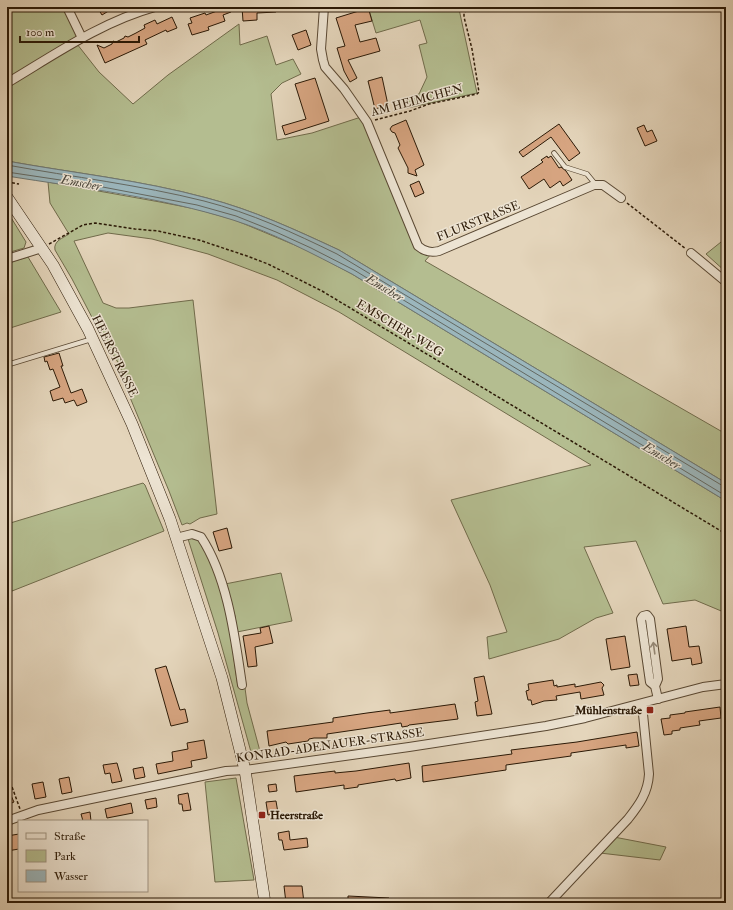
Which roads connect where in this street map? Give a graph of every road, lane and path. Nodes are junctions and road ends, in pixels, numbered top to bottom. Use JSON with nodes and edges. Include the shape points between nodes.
{"nodes":[{"id":1,"x":68,"y":7,"type":"edge"},
{"id":2,"x":155,"y":7,"type":"edge"},
{"id":3,"x":324,"y":7,"type":"edge"},
{"id":4,"x":468,"y":7,"type":"edge"},
{"id":5,"x":82,"y":38,"type":"junction"},
{"id":6,"x":7,"y":83,"type":"edge"},
{"id":7,"x":368,"y":122,"type":"junction"},
{"id":8,"x":554,"y":153,"type":"dead end"},
{"id":9,"x":7,"y":182,"type":"edge"},
{"id":10,"x":19,"y":184,"type":"dead end"},
{"id":11,"x":597,"y":185,"type":"junction"},
{"id":12,"x":7,"y":197,"type":"edge"},
{"id":13,"x":621,"y":198,"type":"joint"},
{"id":14,"x":42,"y":248,"type":"junction"},
{"id":15,"x":691,"y":253,"type":"joint"},
{"id":16,"x":7,"y":259,"type":"edge"},
{"id":17,"x":725,"y":280,"type":"edge"},
{"id":18,"x":92,"y":339,"type":"junction"},
{"id":19,"x":10,"y":364,"type":"dead end"},
{"id":20,"x":726,"y":534,"type":"edge"},
{"id":21,"x":176,"y":538,"type":"junction"},
{"id":22,"x":726,"y":684,"type":"edge"},
{"id":23,"x":242,"y":685,"type":"dead end"},
{"id":24,"x":655,"y":686,"type":"junction"},
{"id":25,"x":658,"y":699,"type":"junction"},
{"id":26,"x":642,"y":704,"type":"junction"},
{"id":27,"x":245,"y":770,"type":"junction"},
{"id":28,"x":7,"y":773,"type":"edge"},
{"id":29,"x":22,"y":815,"type":"junction"},
{"id":30,"x":7,"y":821,"type":"edge"},
{"id":31,"x":265,"y":903,"type":"edge"},
{"id":32,"x":549,"y":903,"type":"edge"}],
"edges":[{"from":1,"to":5,"type":"street"},
{"from":2,"to":5,"type":"street","via":[[121,19]]},
{"from":3,"to":7,"type":"street","name":"FLURSTRASSE","via":[[321,49],[325,67]]},
{"from":4,"to":7,"type":"path","name":"AM HEIMCHEN","via":[[464,18],[479,89],[477,94],[429,104]]},
{"from":5,"to":6,"type":"street"},
{"from":7,"to":11,"type":"street","name":"FLURSTRASSE","via":[[418,246],[432,253]]},
{"from":8,"to":11,"type":"lane","via":[[565,167],[587,174]]},
{"from":9,"to":10,"type":"path"},
{"from":11,"to":13,"type":"street","via":[[604,185]]},
{"from":12,"to":14,"type":"main road","name":"HEERSTRASSE"},
{"from":13,"to":15,"type":"path"},
{"from":14,"to":16,"type":"street"},
{"from":14,"to":18,"type":"main road","name":"HEERSTRASSE","via":[[63,282]]},
{"from":14,"to":20,"type":"path","name":"EMSCHER-WEG","via":[[83,225],[95,223],[176,234],[268,264],[322,291]]},
{"from":15,"to":17,"type":"street"},
{"from":18,"to":19,"type":"lane"},
{"from":18,"to":21,"type":"main road","name":"HEERSTRASSE","via":[[132,424]]},
{"from":21,"to":23,"type":"street","via":[[192,534],[201,537],[215,564],[232,619]]},
{"from":21,"to":27,"type":"main road","name":"HEERSTRASSE","via":[[222,678]]},
{"from":22,"to":25,"type":"street","name":"KONRAD-ADENAUER-STRASSE","via":[[703,687]]},
{"from":24,"to":24,"type":"street","one_way":true,"via":[[658,679],[650,619],[647,615],[641,619],[650,682]]},
{"from":24,"to":25,"type":"street"},
{"from":25,"to":26,"type":"street","name":"KONRAD-ADENAUER-STRASSE"},
{"from":26,"to":27,"type":"street","name":"KONRAD-ADENAUER-STRASSE","via":[[546,726]]},
{"from":26,"to":32,"type":"street","via":[[649,774],[649,785],[645,794],[628,819]]},
{"from":27,"to":29,"type":"street","name":"KONRAD-ADENAUER-STRASSE","via":[[226,771]]},
{"from":27,"to":31,"type":"main road","name":"HEERSTRASSE"},
{"from":28,"to":29,"type":"path"},
{"from":29,"to":30,"type":"street","name":"KONRAD-ADENAUER-STRASSE"}]}
